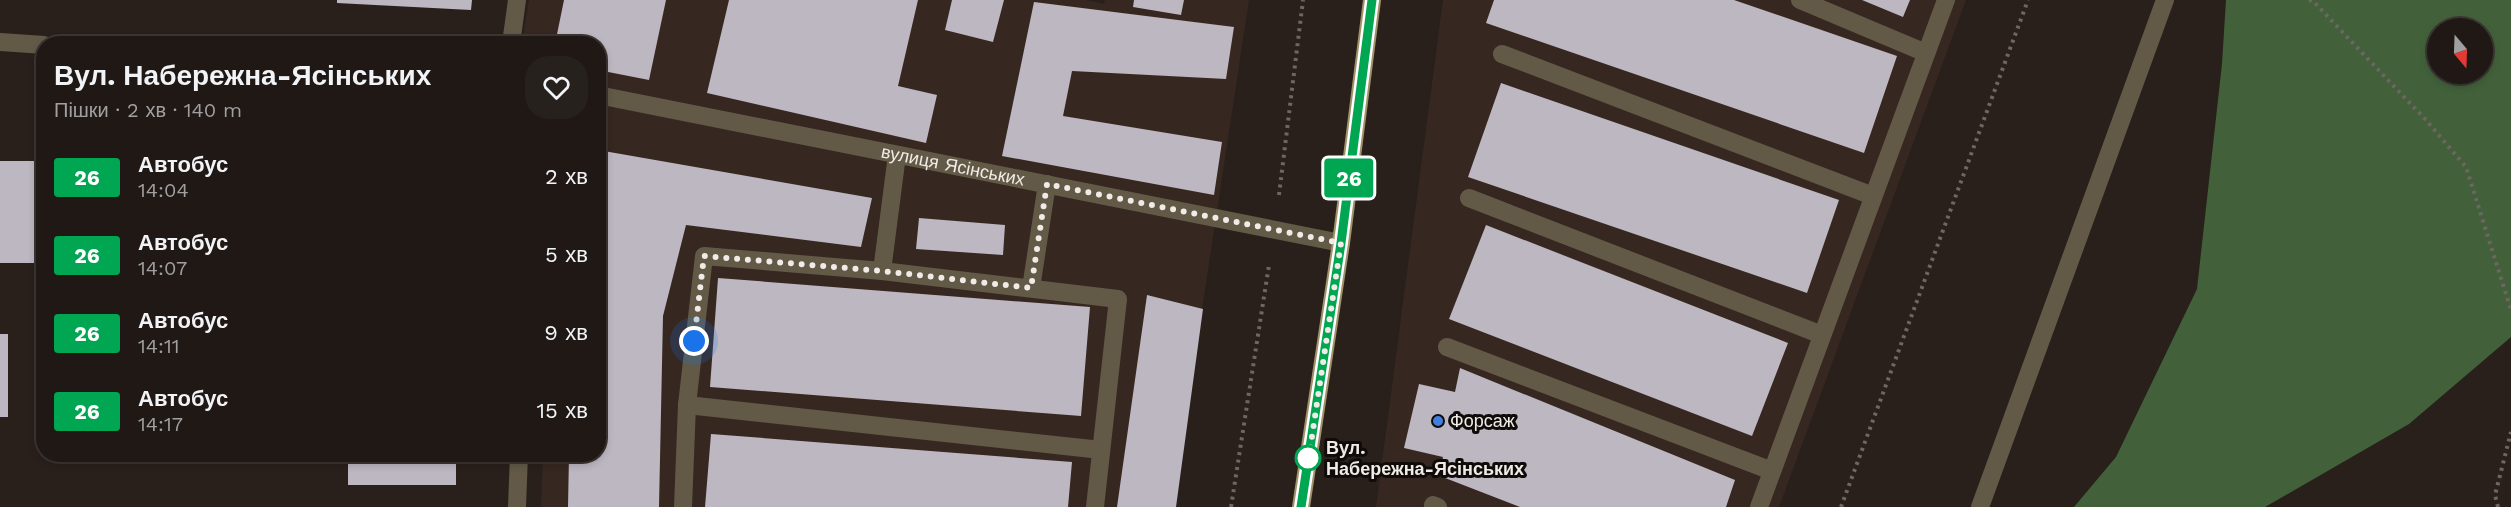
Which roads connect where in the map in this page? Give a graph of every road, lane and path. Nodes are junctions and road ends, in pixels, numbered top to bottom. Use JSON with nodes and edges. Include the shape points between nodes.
{"nodes":[{"id":1,"x":518,"y":0,"type":"edge"},
{"id":2,"x":1372,"y":0,"type":"edge"},
{"id":3,"x":1800,"y":0,"type":"edge"},
{"id":4,"x":1946,"y":0,"type":"edge"},
{"id":5,"x":2028,"y":0,"type":"edge"},
{"id":6,"x":2165,"y":0,"type":"edge"},
{"id":7,"x":2309,"y":0,"type":"edge"},
{"id":8,"x":512,"y":36,"type":"edge"},
{"id":9,"x":0,"y":42,"type":"edge"},
{"id":10,"x":36,"y":44,"type":"edge"},
{"id":11,"x":1926,"y":53,"type":"junction"},
{"id":12,"x":1502,"y":54,"type":"dead end"},
{"id":13,"x":606,"y":97,"type":"edge"},
{"id":14,"x":897,"y":154,"type":"junction"},
{"id":15,"x":1047,"y":184,"type":"junction"},
{"id":16,"x":1873,"y":196,"type":"junction"},
{"id":17,"x":1469,"y":198,"type":"dead end"},
{"id":18,"x":1341,"y":243,"type":"junction"},
{"id":19,"x":882,"y":271,"type":"junction"},
{"id":20,"x":1031,"y":288,"type":"junction"},
{"id":21,"x":2511,"y":309,"type":"edge"},
{"id":22,"x":1822,"y":335,"type":"junction"},
{"id":23,"x":1447,"y":346,"type":"dead end"},
{"id":24,"x":687,"y":405,"type":"junction"},
{"id":25,"x":2511,"y":432,"type":"edge"},
{"id":26,"x":1101,"y":450,"type":"junction"},
{"id":27,"x":519,"y":462,"type":"edge"},
{"id":28,"x":1773,"y":471,"type":"junction"},
{"id":29,"x":517,"y":507,"type":"edge"},
{"id":30,"x":683,"y":507,"type":"edge"},
{"id":31,"x":1095,"y":507,"type":"edge"},
{"id":32,"x":1301,"y":507,"type":"edge"},
{"id":33,"x":1759,"y":507,"type":"edge"},
{"id":34,"x":1841,"y":507,"type":"edge"},
{"id":35,"x":1980,"y":507,"type":"edge"},
{"id":36,"x":2498,"y":507,"type":"edge"}],
"edges":[{"from":1,"to":8,"type":"street"},
{"from":2,"to":18,"type":"main road"},
{"from":3,"to":11,"type":"street"},
{"from":4,"to":11,"type":"street"},
{"from":5,"to":34,"type":"path"},
{"from":6,"to":35,"type":"street"},
{"from":7,"to":21,"type":"path","via":[[2466,166]]},
{"from":9,"to":10,"type":"street"},
{"from":11,"to":16,"type":"street"},
{"from":12,"to":16,"type":"street"},
{"from":13,"to":14,"type":"street","name":"вулиця Ясінських"},
{"from":14,"to":15,"type":"street","name":"вулиця Ясінських"},
{"from":14,"to":19,"type":"street"},
{"from":15,"to":18,"type":"street","name":"вулиця Ясінських"},
{"from":15,"to":20,"type":"street"},
{"from":16,"to":22,"type":"street"},
{"from":17,"to":22,"type":"street"},
{"from":18,"to":32,"type":"main road"},
{"from":19,"to":20,"type":"street"},
{"from":19,"to":24,"type":"street","via":[[704,256]]},
{"from":20,"to":26,"type":"street","via":[[1118,299]]},
{"from":22,"to":28,"type":"street"},
{"from":23,"to":28,"type":"street"},
{"from":24,"to":26,"type":"street"},
{"from":24,"to":30,"type":"street"},
{"from":25,"to":36,"type":"path","via":[[2495,495]]},
{"from":26,"to":31,"type":"street"},
{"from":27,"to":29,"type":"street"},
{"from":28,"to":33,"type":"street"}]}
